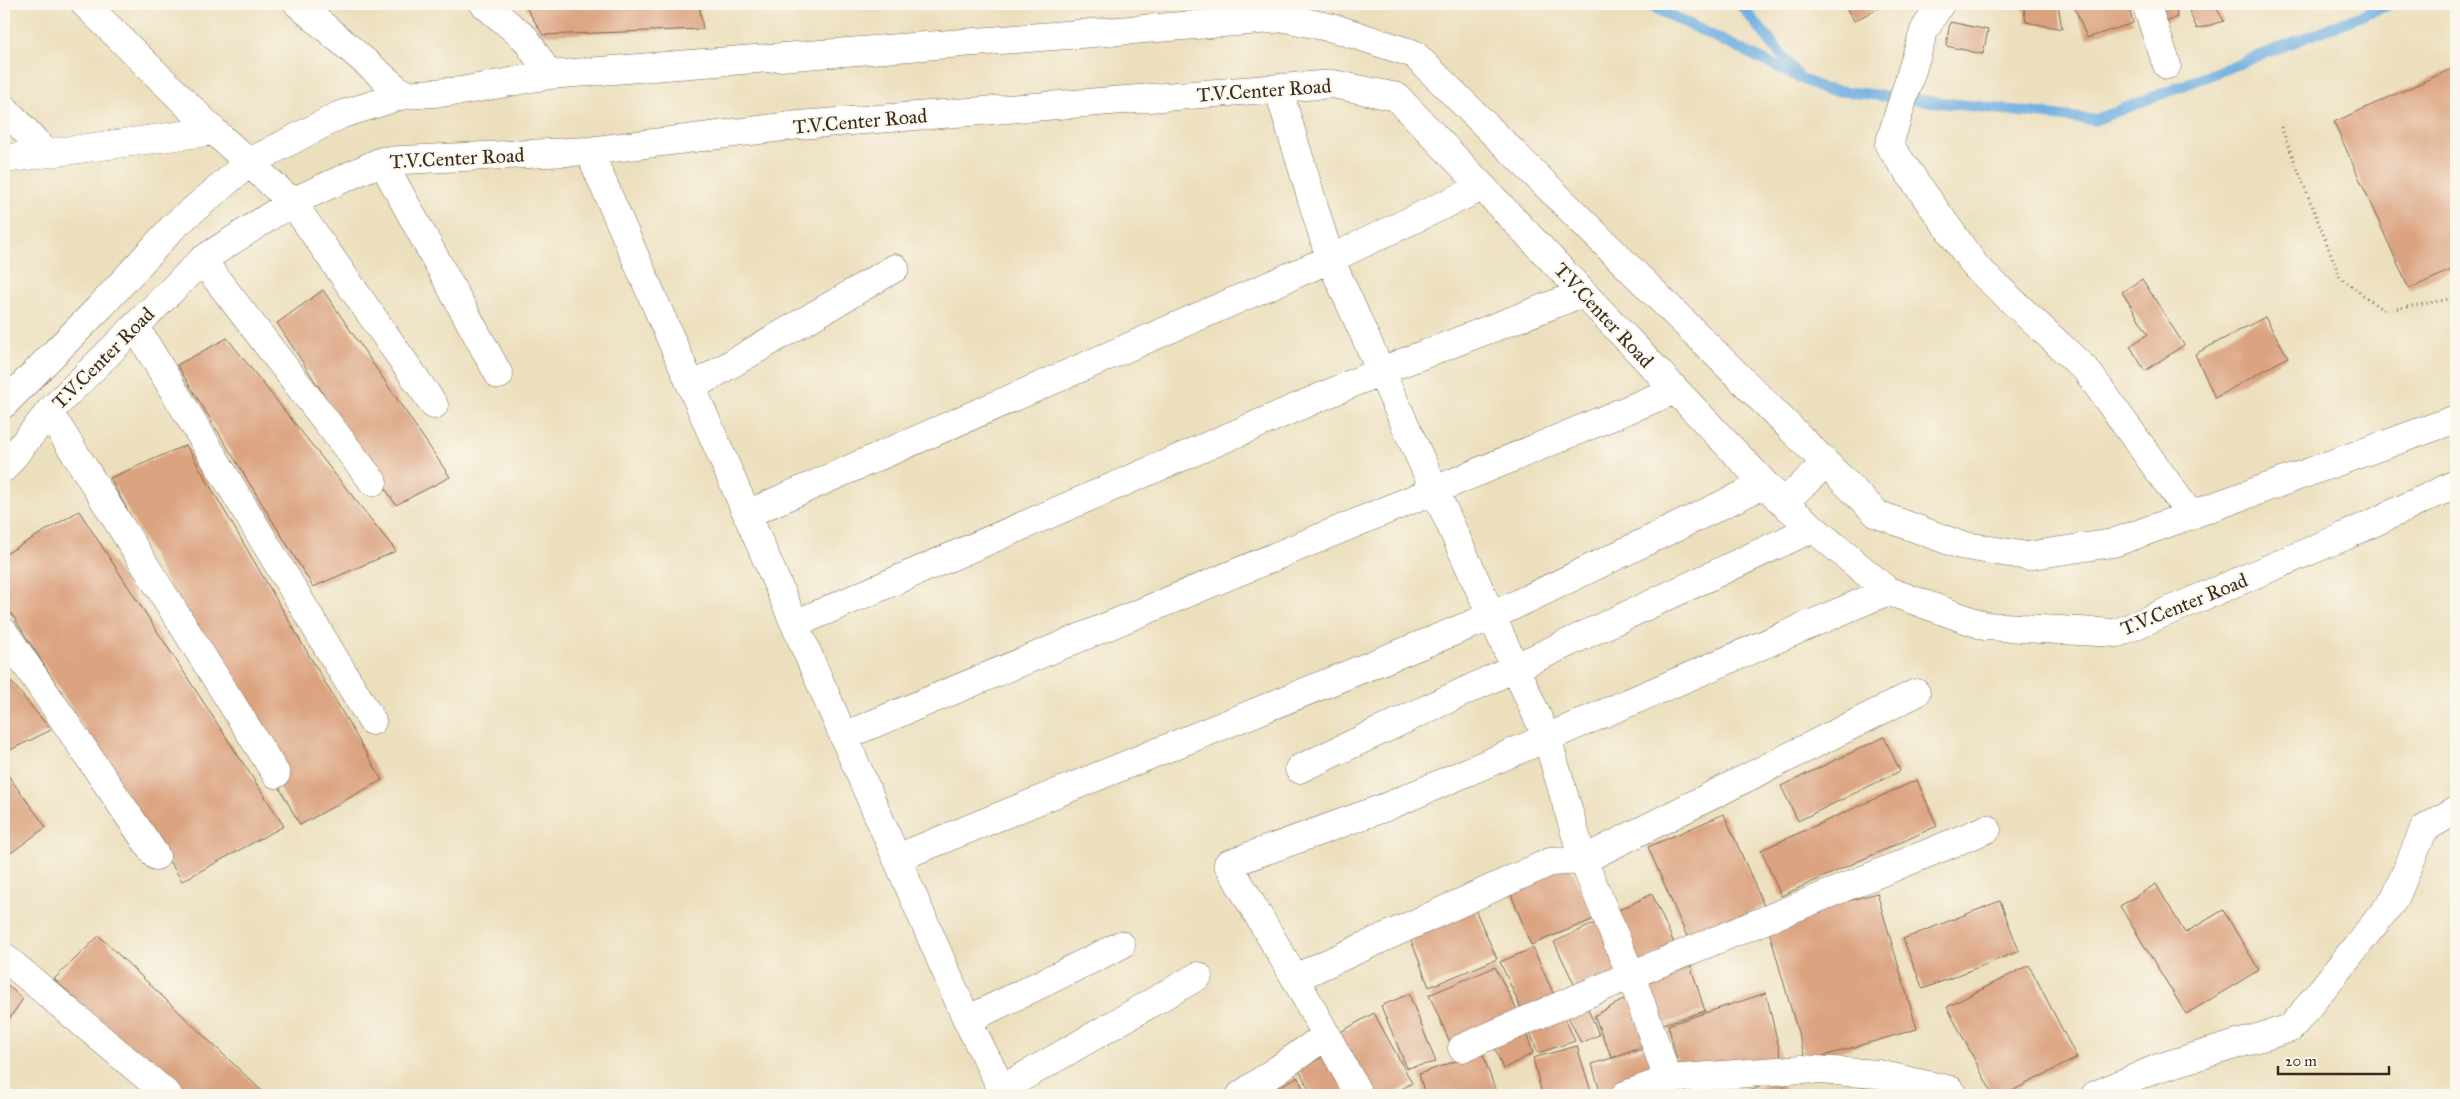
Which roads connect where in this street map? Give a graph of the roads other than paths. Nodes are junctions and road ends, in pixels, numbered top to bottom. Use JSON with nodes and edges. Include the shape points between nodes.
{"nodes":[{"id":1,"x":85,"y":4,"type":"edge"},
{"id":2,"x":298,"y":4,"type":"edge"},
{"id":3,"x":484,"y":4,"type":"edge"},
{"id":4,"x":1940,"y":4,"type":"edge"},
{"id":5,"x":2146,"y":4,"type":"edge"},
{"id":6,"x":1280,"y":11,"type":"edge"},
{"id":7,"x":2167,"y":65,"type":"dead end"},
{"id":8,"x":549,"y":75,"type":"junction"},
{"id":9,"x":1278,"y":88,"type":"junction"},
{"id":10,"x":404,"y":96,"type":"junction"},
{"id":11,"x":4,"y":108,"type":"edge"},
{"id":12,"x":214,"y":131,"type":"junction"},
{"id":13,"x":589,"y":151,"type":"junction"},
{"id":14,"x":46,"y":153,"type":"junction"},
{"id":15,"x":4,"y":159,"type":"edge"},
{"id":16,"x":382,"y":161,"type":"junction"},
{"id":17,"x":250,"y":162,"type":"junction"},
{"id":18,"x":1482,"y":187,"type":"junction"},
{"id":19,"x":292,"y":202,"type":"junction"},
{"id":20,"x":1330,"y":259,"type":"junction"},
{"id":21,"x":202,"y":260,"type":"junction"},
{"id":22,"x":895,"y":268,"type":"dead end"},
{"id":23,"x":1583,"y":293,"type":"junction"},
{"id":24,"x":135,"y":326,"type":"junction"},
{"id":25,"x":1381,"y":371,"type":"junction"},
{"id":26,"x":499,"y":375,"type":"dead end"},
{"id":27,"x":692,"y":387,"type":"junction"},
{"id":28,"x":1675,"y":390,"type":"junction"},
{"id":29,"x":4,"y":404,"type":"edge"},
{"id":30,"x":434,"y":405,"type":"dead end"},
{"id":31,"x":49,"y":412,"type":"junction"},
{"id":32,"x":2456,"y":419,"type":"edge"},
{"id":33,"x":1826,"y":463,"type":"junction"},
{"id":34,"x":4,"y":468,"type":"edge"},
{"id":35,"x":373,"y":482,"type":"dead end"},
{"id":36,"x":1765,"y":484,"type":"junction"},
{"id":37,"x":2456,"y":484,"type":"edge"},
{"id":38,"x":1434,"y":489,"type":"junction"},
{"id":39,"x":1783,"y":503,"type":"junction"},
{"id":40,"x":747,"y":514,"type":"junction"},
{"id":41,"x":2191,"y":516,"type":"junction"},
{"id":42,"x":1813,"y":528,"type":"junction"},
{"id":43,"x":1888,"y":591,"type":"junction"},
{"id":44,"x":1492,"y":616,"type":"junction"},
{"id":45,"x":795,"y":624,"type":"junction"},
{"id":46,"x":4,"y":632,"type":"edge"},
{"id":47,"x":1516,"y":668,"type":"junction"},
{"id":48,"x":1916,"y":693,"type":"dead end"},
{"id":49,"x":372,"y":721,"type":"dead end"},
{"id":50,"x":844,"y":736,"type":"junction"},
{"id":51,"x":1547,"y":738,"type":"junction"},
{"id":52,"x":1299,"y":769,"type":"dead end"},
{"id":53,"x":276,"y":774,"type":"dead end"},
{"id":54,"x":2456,"y":810,"type":"edge"},
{"id":55,"x":1987,"y":829,"type":"dead end"},
{"id":56,"x":156,"y":856,"type":"dead end"},
{"id":57,"x":897,"y":858,"type":"junction"},
{"id":58,"x":1583,"y":860,"type":"junction"},
{"id":59,"x":1121,"y":944,"type":"dead end"},
{"id":60,"x":4,"y":957,"type":"edge"},
{"id":61,"x":1631,"y":975,"type":"junction"},
{"id":62,"x":1198,"y":976,"type":"dead end"},
{"id":63,"x":1295,"y":978,"type":"junction"},
{"id":64,"x":967,"y":1020,"type":"junction"},
{"id":65,"x":1327,"y":1035,"type":"junction"},
{"id":66,"x":1462,"y":1048,"type":"dead end"},
{"id":67,"x":1668,"y":1079,"type":"junction"},
{"id":68,"x":1718,"y":1086,"type":"edge"},
{"id":69,"x":1004,"y":1092,"type":"edge"},
{"id":70,"x":168,"y":1095,"type":"edge"},
{"id":71,"x":1241,"y":1095,"type":"edge"},
{"id":72,"x":1359,"y":1095,"type":"edge"},
{"id":73,"x":1625,"y":1095,"type":"edge"},
{"id":74,"x":1954,"y":1095,"type":"edge"},
{"id":75,"x":2095,"y":1095,"type":"edge"}],
"edges":[{"from":1,"to":12,"type":"street"},
{"from":2,"to":10,"type":"street"},
{"from":3,"to":8,"type":"street","via":[[526,39]]},
{"from":4,"to":41,"type":"street","via":[[1924,31],[1889,145],[1976,267],[2087,371]]},
{"from":5,"to":7,"type":"street"},
{"from":6,"to":8,"type":"street","name":"T.V.Center Road"},
{"from":6,"to":33,"type":"street","name":"T.V.Center Road","via":[[1414,54]]},
{"from":8,"to":10,"type":"street","name":"T.V.Center Road","via":[[461,91]]},
{"from":9,"to":13,"type":"street","name":"T.V.Center Road","via":[[799,125]]},
{"from":9,"to":18,"type":"street","name":"T.V.Center Road","via":[[1333,84],[1397,97]]},
{"from":9,"to":20,"type":"street"},
{"from":10,"to":17,"type":"street","name":"T.V.Center Road","via":[[340,115]]},
{"from":11,"to":14,"type":"street"},
{"from":12,"to":14,"type":"street"},
{"from":12,"to":17,"type":"street"},
{"from":13,"to":16,"type":"street","name":"T.V.Center Road"},
{"from":13,"to":27,"type":"street"},
{"from":14,"to":15,"type":"street"},
{"from":16,"to":19,"type":"street","name":"T.V.Center Road"},
{"from":16,"to":26,"type":"street"},
{"from":17,"to":19,"type":"street"},
{"from":17,"to":29,"type":"street","name":"T.V.Center Road","via":[[174,226]]},
{"from":18,"to":20,"type":"street"},
{"from":18,"to":23,"type":"street","name":"T.V.Center Road"},
{"from":19,"to":21,"type":"street","name":"T.V.Center Road"},
{"from":19,"to":30,"type":"street"},
{"from":20,"to":25,"type":"street"},
{"from":20,"to":40,"type":"street"},
{"from":21,"to":24,"type":"street","name":"T.V.Center Road"},
{"from":21,"to":35,"type":"street"},
{"from":22,"to":27,"type":"street"},
{"from":23,"to":25,"type":"street"},
{"from":23,"to":28,"type":"street","name":"T.V.Center Road"},
{"from":24,"to":31,"type":"street","name":"T.V.Center Road"},
{"from":24,"to":49,"type":"street"},
{"from":25,"to":38,"type":"street"},
{"from":25,"to":45,"type":"street"},
{"from":27,"to":40,"type":"street"},
{"from":28,"to":36,"type":"street","name":"T.V.Center Road"},
{"from":28,"to":38,"type":"street"},
{"from":31,"to":34,"type":"street","name":"T.V.Center Road"},
{"from":31,"to":53,"type":"street"},
{"from":32,"to":41,"type":"street","name":"T.V.Center Road"},
{"from":33,"to":39,"type":"street"},
{"from":33,"to":41,"type":"street","name":"T.V.Center Road","via":[[1877,514],[1960,545],[2027,556],[2112,543]]},
{"from":36,"to":39,"type":"street","name":"T.V.Center Road"},
{"from":36,"to":44,"type":"street"},
{"from":37,"to":43,"type":"street","name":"T.V.Center Road","via":[[2345,536],[2117,633],[1985,626]]},
{"from":38,"to":44,"type":"street"},
{"from":38,"to":50,"type":"street"},
{"from":39,"to":42,"type":"street","name":"T.V.Center Road"},
{"from":40,"to":45,"type":"street"},
{"from":42,"to":43,"type":"street","name":"T.V.Center Road"},
{"from":42,"to":47,"type":"street"},
{"from":43,"to":51,"type":"street"},
{"from":44,"to":47,"type":"street"},
{"from":44,"to":57,"type":"street"},
{"from":45,"to":50,"type":"street"},
{"from":46,"to":56,"type":"street"},
{"from":47,"to":51,"type":"street"},
{"from":47,"to":52,"type":"street"},
{"from":48,"to":58,"type":"street"},
{"from":50,"to":57,"type":"street"},
{"from":51,"to":58,"type":"street"},
{"from":51,"to":63,"type":"street","via":[[1386,808],[1228,864]]},
{"from":54,"to":75,"type":"street","via":[[2424,829],[2395,898],[2291,1028],[2158,1068]]},
{"from":55,"to":61,"type":"street"},
{"from":57,"to":64,"type":"street"},
{"from":58,"to":61,"type":"street"},
{"from":58,"to":63,"type":"street","via":[[1550,862]]},
{"from":59,"to":64,"type":"street"},
{"from":60,"to":70,"type":"street"},
{"from":61,"to":66,"type":"street"},
{"from":61,"to":67,"type":"street"},
{"from":62,"to":69,"type":"street"},
{"from":63,"to":65,"type":"street"},
{"from":64,"to":69,"type":"street"},
{"from":65,"to":71,"type":"street"},
{"from":65,"to":72,"type":"street"},
{"from":67,"to":68,"type":"street"},
{"from":67,"to":73,"type":"street"},
{"from":68,"to":74,"type":"street","via":[[1802,1069],[1878,1074],[1950,1090]]}]}
